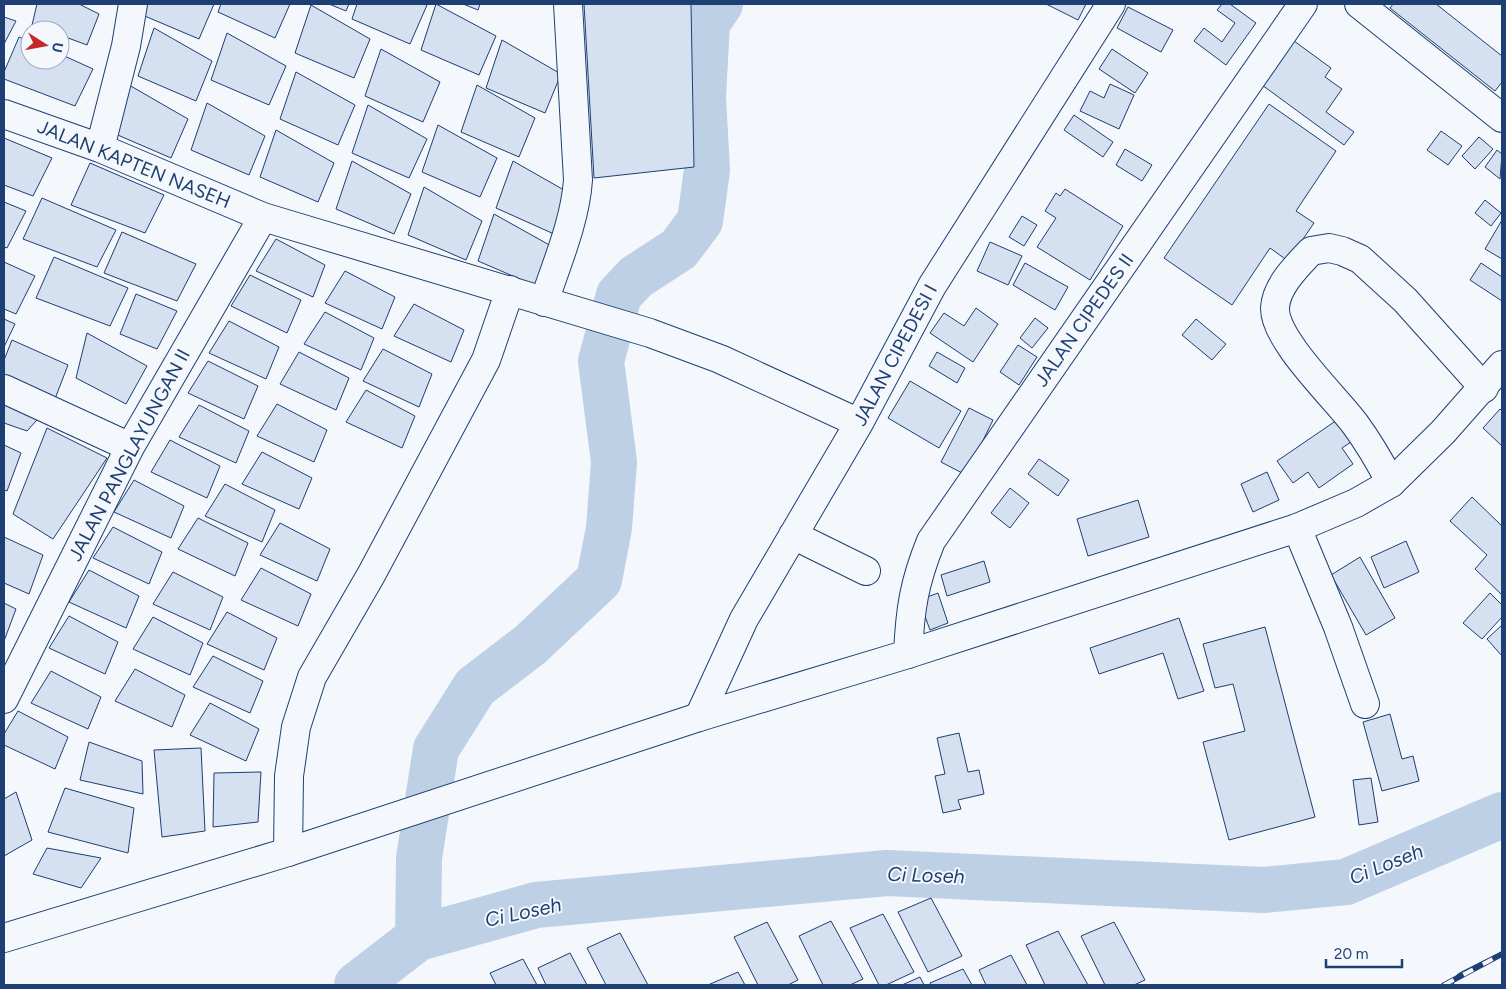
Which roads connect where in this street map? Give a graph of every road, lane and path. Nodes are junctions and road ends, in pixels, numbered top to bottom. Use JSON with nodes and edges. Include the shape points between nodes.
{"nodes":[{"id":1,"x":133,"y":4,"type":"edge"},
{"id":2,"x":568,"y":4,"type":"edge"},
{"id":3,"x":1111,"y":4,"type":"edge"},
{"id":4,"x":1303,"y":4,"type":"edge"},
{"id":5,"x":1359,"y":4,"type":"edge"},
{"id":6,"x":4,"y":114,"type":"edge"},
{"id":7,"x":1502,"y":118,"type":"edge"},
{"id":8,"x":100,"y":148,"type":"junction"},
{"id":9,"x":264,"y":217,"type":"junction"},
{"id":10,"x":510,"y":290,"type":"junction"},
{"id":11,"x":544,"y":302,"type":"junction"},
{"id":12,"x":1502,"y":365,"type":"edge"},
{"id":13,"x":1484,"y":388,"type":"junction"},
{"id":14,"x":4,"y":389,"type":"edge"},
{"id":15,"x":859,"y":424,"type":"junction"},
{"id":16,"x":130,"y":447,"type":"junction"},
{"id":17,"x":1391,"y":483,"type":"junction"},
{"id":18,"x":1297,"y":528,"type":"junction"},
{"id":19,"x":793,"y":535,"type":"junction"},
{"id":20,"x":866,"y":571,"type":"dead end"},
{"id":21,"x":908,"y":654,"type":"junction"},
{"id":22,"x":4,"y":699,"type":"edge"},
{"id":23,"x":1365,"y":704,"type":"dead end"},
{"id":24,"x":700,"y":717,"type":"junction"},
{"id":25,"x":288,"y":852,"type":"junction"},
{"id":26,"x":4,"y":938,"type":"edge"},
{"id":27,"x":1502,"y":968,"type":"edge"},
{"id":28,"x":1468,"y":985,"type":"edge"}],
"edges":[{"from":1,"to":8,"type":"main road","via":[[126,46]]},
{"from":2,"to":11,"type":"main road","via":[[578,187],[571,222]]},
{"from":3,"to":15,"type":"main road","name":"JALAN CIPEDESI I","via":[[932,286]]},
{"from":4,"to":21,"type":"main road","name":"JALAN CIPEDES II","via":[[931,540],[916,578]]},
{"from":5,"to":7,"type":"main road"},
{"from":6,"to":8,"type":"main road","name":"JALAN KAPTEN NASEH"},
{"from":8,"to":9,"type":"main road","name":"JALAN KAPTEN NASEH"},
{"from":9,"to":10,"type":"main road","name":"JALAN KAPTEN NASEH"},
{"from":9,"to":16,"type":"main road","name":"JALAN PANGLAYUNGAN II"},
{"from":10,"to":11,"type":"main road","name":"JALAN KAPTEN NASEH"},
{"from":10,"to":25,"type":"main road","via":[[486,360],[371,575],[312,677],[296,727],[290,768]]},
{"from":11,"to":15,"type":"main road","name":"JALAN KAPTEN NASEH","via":[[650,333],[720,359]]},
{"from":12,"to":13,"type":"main road"},
{"from":13,"to":17,"type":"main road"},
{"from":13,"to":17,"type":"main road","via":[[1405,300],[1360,260],[1329,248],[1311,251],[1281,288],[1275,307],[1276,320],[1287,342],[1354,422]]},
{"from":14,"to":16,"type":"main road"},
{"from":15,"to":19,"type":"main road","name":"JALAN CIPEDESI I"},
{"from":16,"to":22,"type":"main road","name":"JALAN PANGLAYUNGAN II"},
{"from":17,"to":18,"type":"main road","via":[[1356,503]]},
{"from":18,"to":21,"type":"main road"},
{"from":18,"to":23,"type":"main road","via":[[1338,627]]},
{"from":19,"to":20,"type":"main road"},
{"from":19,"to":24,"type":"main road","name":"JALAN CIPEDESI I","via":[[744,619]]},
{"from":21,"to":24,"type":"main road"},
{"from":24,"to":25,"type":"main road"},
{"from":25,"to":26,"type":"main road"},
{"from":27,"to":28,"type":"main road"}]}
